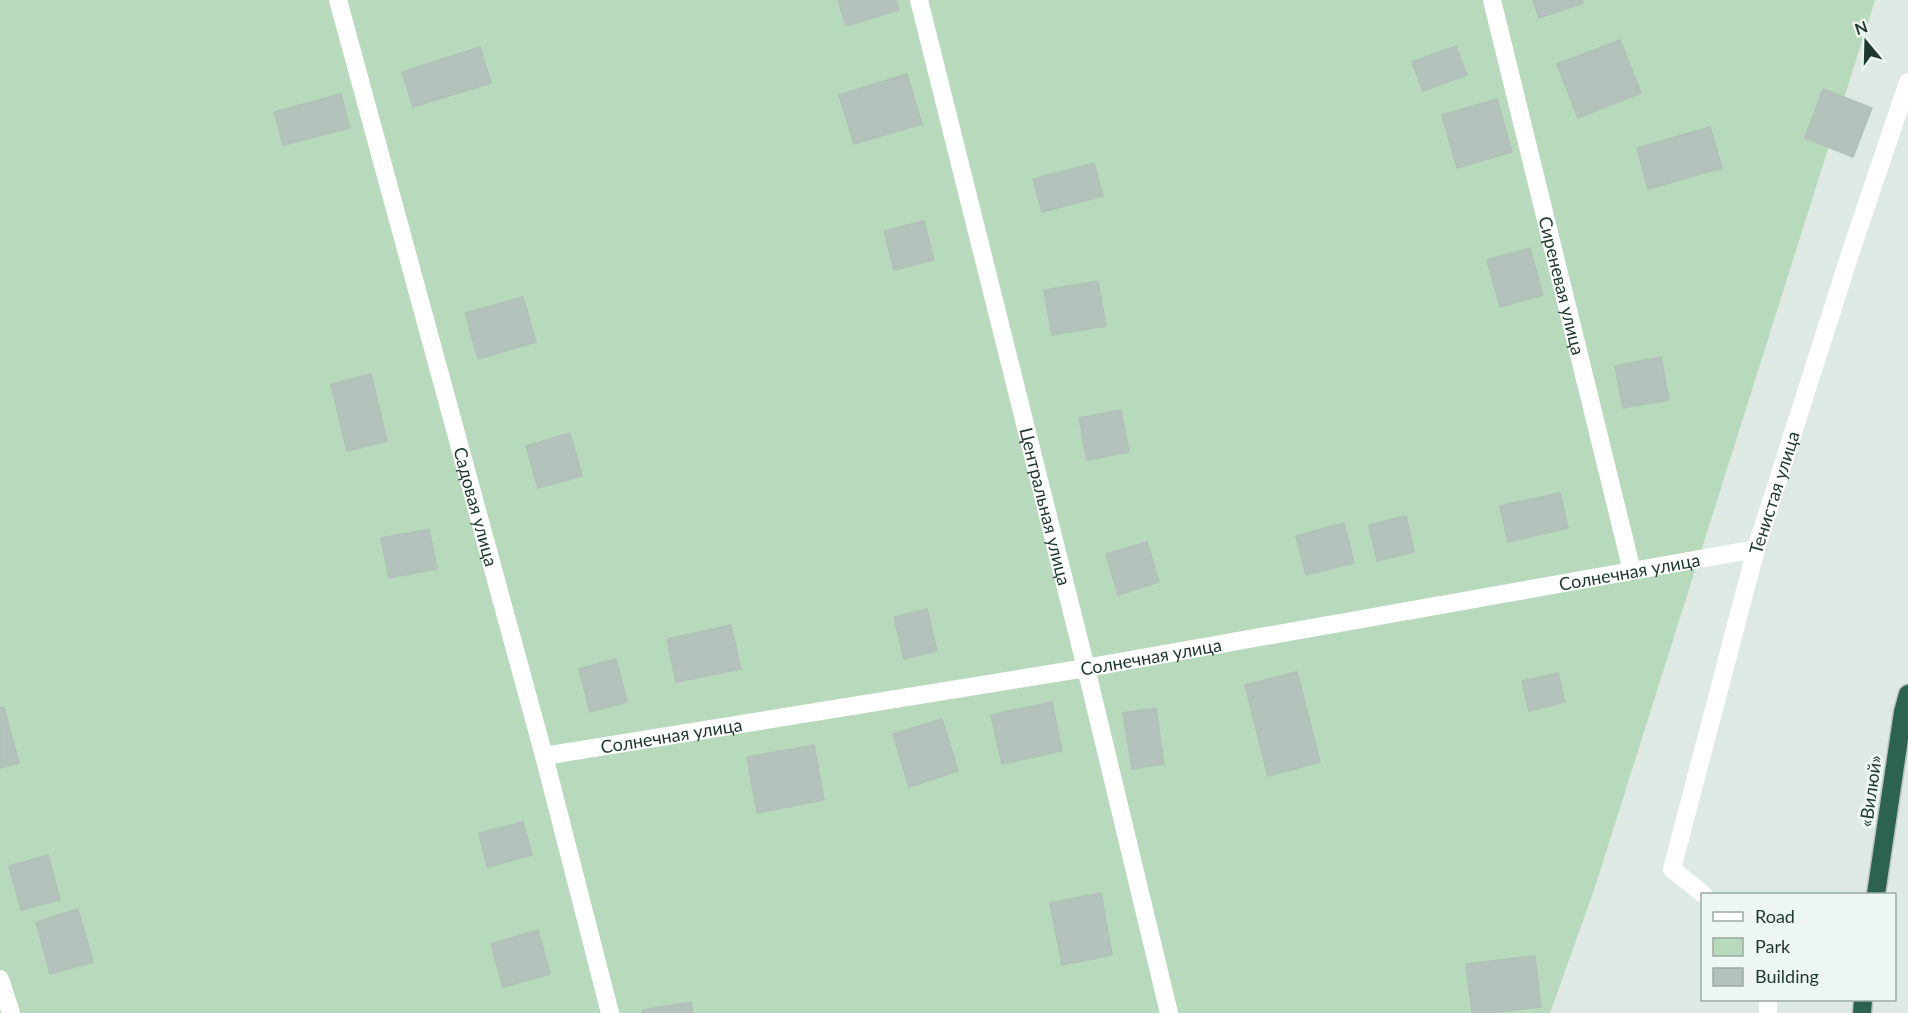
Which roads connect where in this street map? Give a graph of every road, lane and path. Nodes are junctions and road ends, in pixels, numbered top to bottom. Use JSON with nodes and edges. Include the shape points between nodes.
{"nodes":[{"id":1,"x":338,"y":0,"type":"edge"},
{"id":2,"x":919,"y":0,"type":"edge"},
{"id":3,"x":1492,"y":0,"type":"edge"},
{"id":4,"x":1908,"y":82,"type":"edge"},
{"id":5,"x":1756,"y":549,"type":"junction"},
{"id":6,"x":1632,"y":571,"type":"junction"},
{"id":7,"x":1086,"y":668,"type":"junction"},
{"id":8,"x":1908,"y":694,"type":"edge"},
{"id":9,"x":544,"y":756,"type":"junction"},
{"id":10,"x":1702,"y":893,"type":"edge"},
{"id":11,"x":1876,"y":893,"type":"edge"},
{"id":12,"x":0,"y":980,"type":"edge"},
{"id":13,"x":11,"y":1013,"type":"edge"},
{"id":14,"x":610,"y":1013,"type":"edge"},
{"id":15,"x":1169,"y":1013,"type":"edge"}],
"edges":[{"from":1,"to":9,"type":"street","name":"Садовая улица"},
{"from":2,"to":7,"type":"street","name":"Центральная улица"},
{"from":3,"to":6,"type":"street","name":"Сиреневая улица"},
{"from":4,"to":5,"type":"street","name":"Тенистая улица"},
{"from":5,"to":6,"type":"street","name":"Солнечная улица"},
{"from":5,"to":10,"type":"street","name":"Тенистая улица","via":[[1672,869]]},
{"from":6,"to":7,"type":"street","name":"Солнечная улица"},
{"from":7,"to":9,"type":"street","name":"Солнечная улица"},
{"from":7,"to":15,"type":"street","name":"Центральная улица"},
{"from":8,"to":11,"type":"highway","name":"«Вилюй»"},
{"from":9,"to":14,"type":"street","name":"Садовая улица"},
{"from":12,"to":13,"type":"street"}]}
